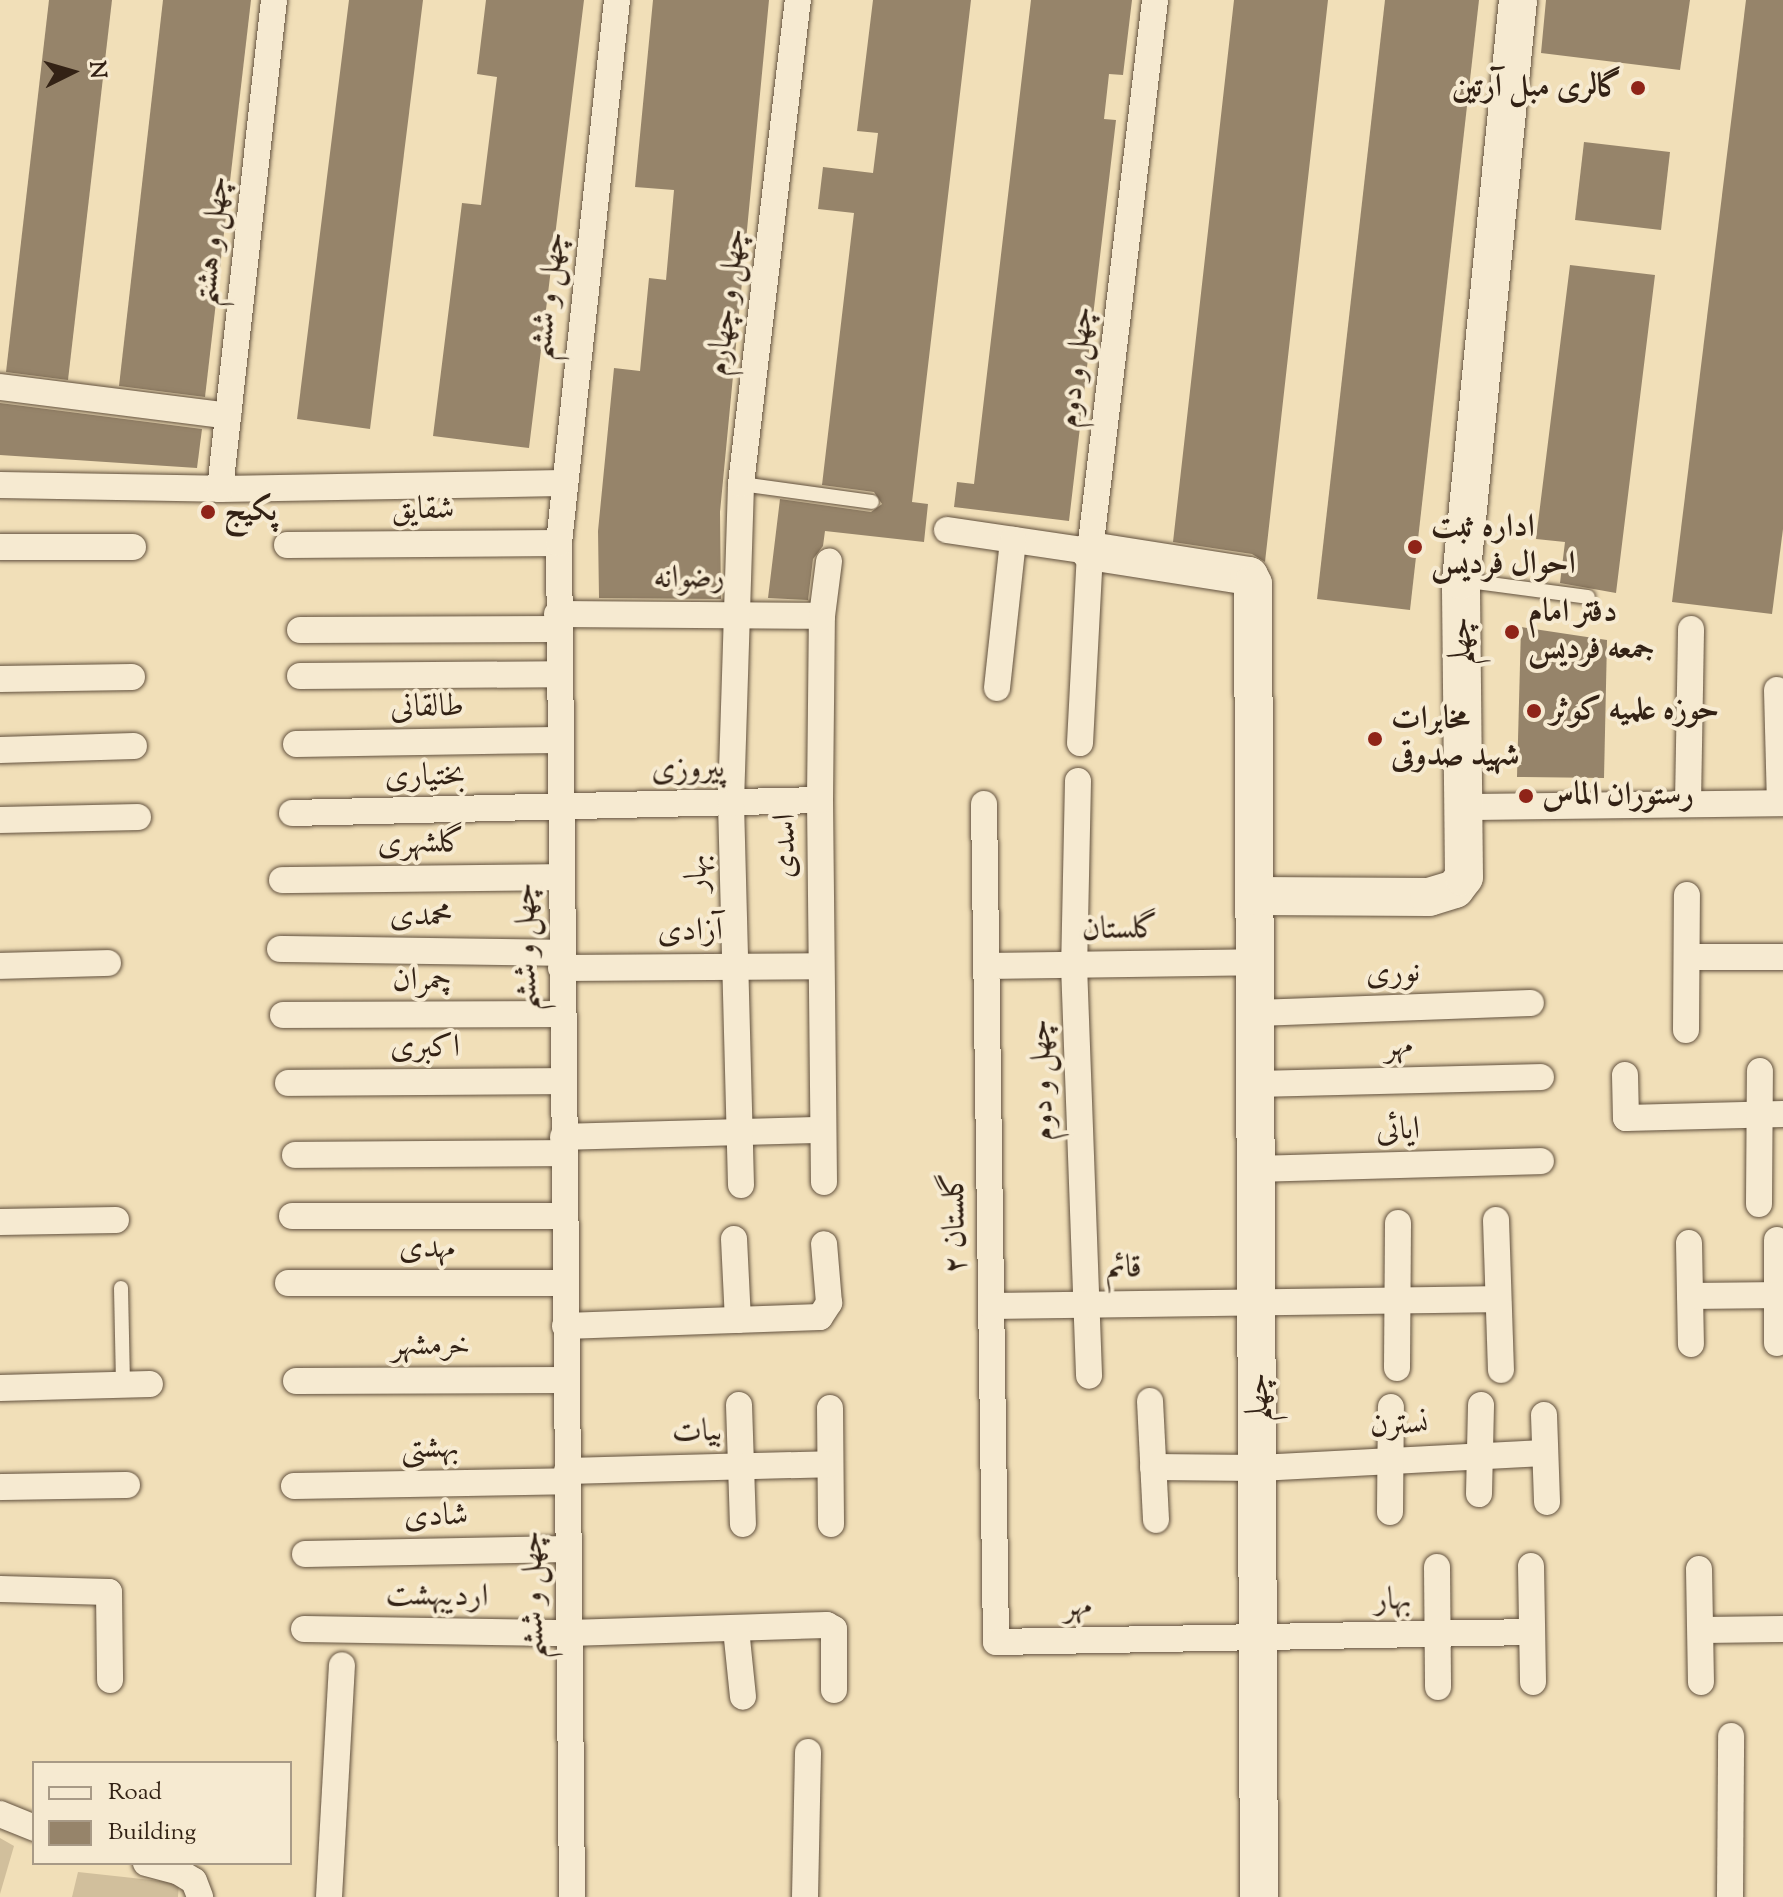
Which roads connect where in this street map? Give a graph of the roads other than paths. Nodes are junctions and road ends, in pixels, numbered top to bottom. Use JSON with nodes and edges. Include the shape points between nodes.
{"nodes":[{"id":1,"x":274,"y":0,"type":"edge"},
{"id":2,"x":617,"y":0,"type":"edge"},
{"id":3,"x":798,"y":0,"type":"edge"},
{"id":4,"x":1155,"y":0,"type":"edge"},
{"id":5,"x":1518,"y":0,"type":"edge"},
{"id":6,"x":0,"y":387,"type":"edge"},
{"id":7,"x":228,"y":416,"type":"junction"},
{"id":8,"x":562,"y":483,"type":"junction"},
{"id":9,"x":741,"y":484,"type":"junction"},
{"id":10,"x":0,"y":485,"type":"edge"},
{"id":11,"x":220,"y":489,"type":"junction"},
{"id":12,"x":872,"y":502,"type":"dead end"},
{"id":13,"x":947,"y":530,"type":"dead end"},
{"id":14,"x":1013,"y":540,"type":"junction"},
{"id":15,"x":559,"y":543,"type":"junction"},
{"id":16,"x":287,"y":545,"type":"dead end"},
{"id":17,"x":0,"y":547,"type":"edge"},
{"id":18,"x":133,"y":547,"type":"dead end"},
{"id":19,"x":1090,"y":551,"type":"junction"},
{"id":20,"x":829,"y":561,"type":"dead end"},
{"id":21,"x":1461,"y":580,"type":"junction"},
{"id":22,"x":1588,"y":597,"type":"dead end"},
{"id":23,"x":737,"y":612,"type":"junction"},
{"id":24,"x":822,"y":616,"type":"junction"},
{"id":25,"x":557,"y":622,"type":"junction"},
{"id":26,"x":1691,"y":629,"type":"dead end"},
{"id":27,"x":300,"y":630,"type":"dead end"},
{"id":28,"x":557,"y":674,"type":"junction"},
{"id":29,"x":300,"y":676,"type":"dead end"},
{"id":30,"x":132,"y":677,"type":"dead end"},
{"id":31,"x":0,"y":679,"type":"edge"},
{"id":32,"x":997,"y":688,"type":"dead end"},
{"id":33,"x":1777,"y":690,"type":"dead end"},
{"id":34,"x":558,"y":740,"type":"junction"},
{"id":35,"x":1080,"y":743,"type":"dead end"},
{"id":36,"x":296,"y":744,"type":"dead end"},
{"id":37,"x":134,"y":746,"type":"dead end"},
{"id":38,"x":0,"y":750,"type":"edge"},
{"id":39,"x":1078,"y":781,"type":"dead end"},
{"id":40,"x":820,"y":800,"type":"junction"},
{"id":41,"x":731,"y":803,"type":"junction"},
{"id":42,"x":1688,"y":803,"type":"junction"},
{"id":43,"x":1781,"y":803,"type":"edge"},
{"id":44,"x":984,"y":804,"type":"dead end"},
{"id":45,"x":1466,"y":807,"type":"junction"},
{"id":46,"x":559,"y":809,"type":"junction"},
{"id":47,"x":292,"y":813,"type":"dead end"},
{"id":48,"x":138,"y":817,"type":"dead end"},
{"id":49,"x":0,"y":820,"type":"edge"},
{"id":50,"x":560,"y":877,"type":"junction"},
{"id":51,"x":282,"y":880,"type":"dead end"},
{"id":52,"x":1687,"y":895,"type":"dead end"},
{"id":53,"x":1256,"y":896,"type":"junction"},
{"id":54,"x":280,"y":949,"type":"dead end"},
{"id":55,"x":1687,"y":957,"type":"junction"},
{"id":56,"x":1783,"y":957,"type":"edge"},
{"id":57,"x":561,"y":960,"type":"junction"},
{"id":58,"x":1256,"y":962,"type":"junction"},
{"id":59,"x":108,"y":963,"type":"dead end"},
{"id":60,"x":734,"y":965,"type":"junction"},
{"id":61,"x":1074,"y":965,"type":"junction"},
{"id":62,"x":0,"y":966,"type":"edge"},
{"id":63,"x":821,"y":966,"type":"junction"},
{"id":64,"x":986,"y":966,"type":"junction"},
{"id":65,"x":1531,"y":1003,"type":"dead end"},
{"id":66,"x":1256,"y":1013,"type":"junction"},
{"id":67,"x":562,"y":1014,"type":"junction"},
{"id":68,"x":283,"y":1015,"type":"dead end"},
{"id":69,"x":1686,"y":1030,"type":"dead end"},
{"id":70,"x":1760,"y":1071,"type":"dead end"},
{"id":71,"x":1625,"y":1075,"type":"dead end"},
{"id":72,"x":1541,"y":1077,"type":"dead end"},
{"id":73,"x":562,"y":1081,"type":"junction"},
{"id":74,"x":288,"y":1083,"type":"dead end"},
{"id":75,"x":1259,"y":1084,"type":"junction"},
{"id":76,"x":1771,"y":1114,"type":"edge"},
{"id":77,"x":821,"y":1130,"type":"junction"},
{"id":78,"x":740,"y":1133,"type":"junction"},
{"id":79,"x":563,"y":1145,"type":"junction"},
{"id":80,"x":295,"y":1155,"type":"dead end"},
{"id":81,"x":1541,"y":1161,"type":"dead end"},
{"id":82,"x":1258,"y":1169,"type":"junction"},
{"id":83,"x":824,"y":1182,"type":"dead end"},
{"id":84,"x":741,"y":1185,"type":"dead end"},
{"id":85,"x":1759,"y":1204,"type":"dead end"},
{"id":86,"x":292,"y":1216,"type":"dead end"},
{"id":87,"x":564,"y":1216,"type":"junction"},
{"id":88,"x":116,"y":1220,"type":"dead end"},
{"id":89,"x":1496,"y":1220,"type":"dead end"},
{"id":90,"x":0,"y":1222,"type":"edge"},
{"id":91,"x":1398,"y":1223,"type":"dead end"},
{"id":92,"x":734,"y":1239,"type":"dead end"},
{"id":93,"x":1777,"y":1240,"type":"dead end"},
{"id":94,"x":1689,"y":1243,"type":"dead end"},
{"id":95,"x":824,"y":1244,"type":"dead end"},
{"id":96,"x":288,"y":1283,"type":"dead end"},
{"id":97,"x":565,"y":1283,"type":"junction"},
{"id":98,"x":121,"y":1288,"type":"dead end"},
{"id":99,"x":1780,"y":1295,"type":"edge"},
{"id":100,"x":1690,"y":1296,"type":"junction"},
{"id":101,"x":1496,"y":1299,"type":"junction"},
{"id":102,"x":1397,"y":1300,"type":"junction"},
{"id":103,"x":1258,"y":1301,"type":"junction"},
{"id":104,"x":1084,"y":1303,"type":"junction"},
{"id":105,"x":991,"y":1306,"type":"junction"},
{"id":106,"x":738,"y":1320,"type":"junction"},
{"id":107,"x":565,"y":1326,"type":"junction"},
{"id":108,"x":1777,"y":1343,"type":"dead end"},
{"id":109,"x":1691,"y":1344,"type":"dead end"},
{"id":110,"x":1397,"y":1368,"type":"dead end"},
{"id":111,"x":1501,"y":1370,"type":"dead end"},
{"id":112,"x":1089,"y":1376,"type":"dead end"},
{"id":113,"x":566,"y":1380,"type":"junction"},
{"id":114,"x":296,"y":1381,"type":"dead end"},
{"id":115,"x":150,"y":1384,"type":"dead end"},
{"id":116,"x":123,"y":1385,"type":"junction"},
{"id":117,"x":0,"y":1388,"type":"edge"},
{"id":118,"x":1150,"y":1401,"type":"dead end"},
{"id":119,"x":739,"y":1405,"type":"dead end"},
{"id":120,"x":1481,"y":1405,"type":"dead end"},
{"id":121,"x":1391,"y":1407,"type":"dead end"},
{"id":122,"x":830,"y":1408,"type":"dead end"},
{"id":123,"x":1544,"y":1415,"type":"dead end"},
{"id":124,"x":1544,"y":1453,"type":"junction"},
{"id":125,"x":1481,"y":1456,"type":"junction"},
{"id":126,"x":1392,"y":1461,"type":"junction"},
{"id":127,"x":829,"y":1464,"type":"junction"},
{"id":128,"x":741,"y":1466,"type":"junction"},
{"id":129,"x":1153,"y":1467,"type":"junction"},
{"id":130,"x":1259,"y":1468,"type":"junction"},
{"id":131,"x":567,"y":1476,"type":"junction"},
{"id":132,"x":127,"y":1485,"type":"dead end"},
{"id":133,"x":294,"y":1486,"type":"dead end"},
{"id":134,"x":0,"y":1487,"type":"edge"},
{"id":135,"x":1479,"y":1494,"type":"dead end"},
{"id":136,"x":1547,"y":1502,"type":"dead end"},
{"id":137,"x":1390,"y":1512,"type":"dead end"},
{"id":138,"x":1156,"y":1520,"type":"dead end"},
{"id":139,"x":743,"y":1524,"type":"dead end"},
{"id":140,"x":831,"y":1524,"type":"dead end"},
{"id":141,"x":568,"y":1549,"type":"junction"},
{"id":142,"x":305,"y":1554,"type":"dead end"},
{"id":143,"x":1531,"y":1566,"type":"dead end"},
{"id":144,"x":1437,"y":1567,"type":"dead end"},
{"id":145,"x":1699,"y":1569,"type":"dead end"},
{"id":146,"x":0,"y":1589,"type":"edge"},
{"id":147,"x":304,"y":1629,"type":"dead end"},
{"id":148,"x":736,"y":1629,"type":"junction"},
{"id":149,"x":1783,"y":1629,"type":"edge"},
{"id":150,"x":1703,"y":1630,"type":"junction"},
{"id":151,"x":1531,"y":1632,"type":"junction"},
{"id":152,"x":569,"y":1633,"type":"junction"},
{"id":153,"x":1440,"y":1634,"type":"junction"},
{"id":154,"x":1257,"y":1638,"type":"junction"},
{"id":155,"x":996,"y":1642,"type":"joint"},
{"id":156,"x":342,"y":1665,"type":"dead end"},
{"id":157,"x":110,"y":1680,"type":"dead end"},
{"id":158,"x":1533,"y":1682,"type":"dead end"},
{"id":159,"x":1701,"y":1682,"type":"dead end"},
{"id":160,"x":1438,"y":1687,"type":"dead end"},
{"id":161,"x":834,"y":1690,"type":"dead end"},
{"id":162,"x":743,"y":1697,"type":"dead end"},
{"id":163,"x":1731,"y":1736,"type":"dead end"},
{"id":164,"x":808,"y":1752,"type":"dead end"},
{"id":165,"x":0,"y":1814,"type":"edge"},
{"id":166,"x":32,"y":1827,"type":"edge"},
{"id":167,"x":153,"y":1865,"type":"edge"},
{"id":168,"x":200,"y":1897,"type":"edge"},
{"id":169,"x":329,"y":1897,"type":"edge"},
{"id":170,"x":572,"y":1897,"type":"edge"},
{"id":171,"x":805,"y":1897,"type":"edge"},
{"id":172,"x":1259,"y":1897,"type":"edge"},
{"id":173,"x":1730,"y":1897,"type":"edge"}],
"edges":[{"from":1,"to":7,"type":"street","name":"چهل و هشتم"},
{"from":2,"to":8,"type":"street","name":"چهل و ششم"},
{"from":3,"to":9,"type":"street","name":"چهل و چهارم"},
{"from":4,"to":19,"type":"street","name":"چهل و دوم"},
{"from":5,"to":21,"type":"street","name":"چهلم"},
{"from":6,"to":7,"type":"street"},
{"from":7,"to":11,"type":"street","name":"چهل و هشتم"},
{"from":8,"to":11,"type":"street"},
{"from":8,"to":15,"type":"street","name":"چهل و ششم"},
{"from":9,"to":12,"type":"lane"},
{"from":9,"to":23,"type":"street","name":"چهل و چهارم"},
{"from":10,"to":11,"type":"street"},
{"from":13,"to":14,"type":"street"},
{"from":14,"to":19,"type":"street"},
{"from":14,"to":32,"type":"street"},
{"from":15,"to":16,"type":"street","name":"شقایق"},
{"from":15,"to":25,"type":"street","name":"چهل و ششم"},
{"from":17,"to":18,"type":"street"},
{"from":19,"to":35,"type":"street","name":"چهل و دوم"},
{"from":19,"to":53,"type":"street","name":"چهلم","via":[[1249,576],[1253,584]]},
{"from":20,"to":24,"type":"street","name":"اسدی"},
{"from":21,"to":22,"type":"lane"},
{"from":21,"to":45,"type":"street","name":"چهلم"},
{"from":23,"to":24,"type":"street","name":"رضوانه"},
{"from":23,"to":25,"type":"street","name":"رضوانه"},
{"from":23,"to":41,"type":"street","name":"بهار"},
{"from":24,"to":40,"type":"street","name":"اسدی"},
{"from":25,"to":27,"type":"street","name":"رضوانه"},
{"from":25,"to":28,"type":"street","name":"چهل و ششم"},
{"from":26,"to":42,"type":"street"},
{"from":28,"to":29,"type":"street"},
{"from":28,"to":34,"type":"street","name":"چهل و ششم"},
{"from":30,"to":31,"type":"street"},
{"from":33,"to":43,"type":"street"},
{"from":34,"to":36,"type":"street","name":"طالقانی"},
{"from":34,"to":46,"type":"street","name":"چهل و ششم"},
{"from":37,"to":38,"type":"street"},
{"from":39,"to":61,"type":"street","name":"چهل و دوم"},
{"from":40,"to":41,"type":"street","name":"پیروزی"},
{"from":40,"to":63,"type":"street","name":"اسدی"},
{"from":41,"to":46,"type":"street","name":"پیروزی"},
{"from":41,"to":60,"type":"street","name":"بهار"},
{"from":42,"to":43,"type":"street"},
{"from":42,"to":45,"type":"street"},
{"from":44,"to":64,"type":"street","name":"گلستان ۲"},
{"from":45,"to":53,"type":"street","name":"چهلم","via":[[1466,860],[1455,889],[1429,897]]},
{"from":46,"to":47,"type":"street","name":"بختیاری"},
{"from":46,"to":50,"type":"street","name":"چهل و ششم"},
{"from":48,"to":49,"type":"street"},
{"from":50,"to":51,"type":"street","name":"گلشهری"},
{"from":50,"to":57,"type":"street","name":"چهل و ششم"},
{"from":52,"to":55,"type":"street"},
{"from":53,"to":58,"type":"street","name":"چهلم"},
{"from":54,"to":57,"type":"street","name":"محمدی"},
{"from":55,"to":56,"type":"street"},
{"from":55,"to":69,"type":"street"},
{"from":57,"to":60,"type":"street","name":"آزادی"},
{"from":57,"to":67,"type":"street","name":"چهل و ششم"},
{"from":58,"to":61,"type":"street","name":"گلستان"},
{"from":58,"to":66,"type":"street","name":"چهلم"},
{"from":59,"to":62,"type":"street"},
{"from":60,"to":63,"type":"street","name":"آزادی"},
{"from":60,"to":78,"type":"street","name":"بهار"},
{"from":61,"to":64,"type":"street","name":"گلستان"},
{"from":61,"to":104,"type":"street","name":"چهل و دوم"},
{"from":63,"to":77,"type":"street","name":"اسدی"},
{"from":64,"to":105,"type":"street","name":"گلستان ۲"},
{"from":65,"to":66,"type":"street","name":"نوری"},
{"from":66,"to":75,"type":"street","name":"چهلم"},
{"from":67,"to":68,"type":"street","name":"چمران"},
{"from":67,"to":73,"type":"street","name":"چهل و ششم"},
{"from":70,"to":76,"type":"street"},
{"from":71,"to":76,"type":"street","via":[[1626,1118]]},
{"from":72,"to":75,"type":"street","name":"مهر"},
{"from":73,"to":74,"type":"street","name":"اکبری"},
{"from":73,"to":79,"type":"street","name":"چهل و ششم"},
{"from":75,"to":82,"type":"street","name":"چهلم"},
{"from":76,"to":85,"type":"street"},
{"from":77,"to":78,"type":"street"},
{"from":77,"to":83,"type":"street","name":"اسدی"},
{"from":78,"to":79,"type":"street"},
{"from":78,"to":84,"type":"street","name":"بهار"},
{"from":79,"to":80,"type":"street"},
{"from":79,"to":87,"type":"street","name":"چهل و ششم"},
{"from":81,"to":82,"type":"street","name":"ایائی"},
{"from":82,"to":103,"type":"street","name":"چهلم"},
{"from":86,"to":87,"type":"street"},
{"from":87,"to":97,"type":"street","name":"چهل و ششم"},
{"from":88,"to":90,"type":"street"},
{"from":89,"to":101,"type":"street"},
{"from":91,"to":102,"type":"street"},
{"from":92,"to":106,"type":"street"},
{"from":93,"to":99,"type":"street"},
{"from":94,"to":100,"type":"street"},
{"from":95,"to":106,"type":"street","via":[[827,1311],[820,1317]]},
{"from":96,"to":97,"type":"street","name":"مهدی"},
{"from":97,"to":107,"type":"street","name":"چهل و ششم"},
{"from":98,"to":116,"type":"lane"},
{"from":99,"to":100,"type":"street"},
{"from":99,"to":108,"type":"street"},
{"from":100,"to":109,"type":"street"},
{"from":101,"to":102,"type":"street","name":"قائم"},
{"from":101,"to":111,"type":"street"},
{"from":102,"to":103,"type":"street","name":"قائم"},
{"from":102,"to":110,"type":"street"},
{"from":103,"to":104,"type":"street","name":"قائم"},
{"from":103,"to":130,"type":"street","name":"چهلم"},
{"from":104,"to":105,"type":"street","name":"قائم"},
{"from":104,"to":112,"type":"street","name":"چهل و دوم"},
{"from":105,"to":155,"type":"street","name":"گلستان ۲"},
{"from":106,"to":107,"type":"street"},
{"from":107,"to":113,"type":"street","name":"چهل و ششم"},
{"from":113,"to":114,"type":"street","name":"خرمشهر"},
{"from":113,"to":131,"type":"street","name":"چهل و ششم"},
{"from":115,"to":116,"type":"street"},
{"from":116,"to":117,"type":"street"},
{"from":118,"to":129,"type":"street"},
{"from":119,"to":128,"type":"street"},
{"from":120,"to":125,"type":"street"},
{"from":121,"to":126,"type":"street"},
{"from":122,"to":127,"type":"street"},
{"from":123,"to":124,"type":"street"},
{"from":124,"to":125,"type":"street","name":"نسترن"},
{"from":124,"to":136,"type":"street"},
{"from":125,"to":126,"type":"street","name":"نسترن"},
{"from":125,"to":135,"type":"street"},
{"from":126,"to":130,"type":"street","name":"نسترن"},
{"from":126,"to":137,"type":"street"},
{"from":127,"to":128,"type":"street","name":"بیات"},
{"from":127,"to":140,"type":"street"},
{"from":128,"to":131,"type":"street","name":"بیات"},
{"from":128,"to":139,"type":"street"},
{"from":129,"to":130,"type":"street","name":"نسترن"},
{"from":129,"to":138,"type":"street"},
{"from":130,"to":154,"type":"street","name":"چهلم"},
{"from":131,"to":133,"type":"street","name":"بهشتی"},
{"from":131,"to":141,"type":"street","name":"چهل و ششم"},
{"from":132,"to":134,"type":"street"},
{"from":141,"to":142,"type":"street","name":"شادی"},
{"from":141,"to":152,"type":"street","name":"چهل و ششم"},
{"from":143,"to":151,"type":"street"},
{"from":144,"to":153,"type":"street"},
{"from":145,"to":150,"type":"street"},
{"from":146,"to":157,"type":"street","via":[[109,1592]]},
{"from":147,"to":152,"type":"street","name":"اردیبهشت"},
{"from":148,"to":152,"type":"street","name":"اردیبهشت"},
{"from":148,"to":161,"type":"street","name":"اردیبهشت","via":[[834,1629]]},
{"from":148,"to":162,"type":"street"},
{"from":149,"to":150,"type":"street"},
{"from":150,"to":159,"type":"street"},
{"from":151,"to":153,"type":"street","name":"بهار"},
{"from":151,"to":158,"type":"street"},
{"from":152,"to":170,"type":"street","name":"چهل و ششم"},
{"from":153,"to":154,"type":"street","name":"بهار"},
{"from":153,"to":160,"type":"street"},
{"from":154,"to":155,"type":"street","name":"مهر"},
{"from":154,"to":172,"type":"street","name":"چهلم"},
{"from":156,"to":169,"type":"street"},
{"from":163,"to":173,"type":"street"},
{"from":164,"to":171,"type":"street"},
{"from":165,"to":166,"type":"street"},
{"from":167,"to":168,"type":"street","via":[[194,1881]]}]}
